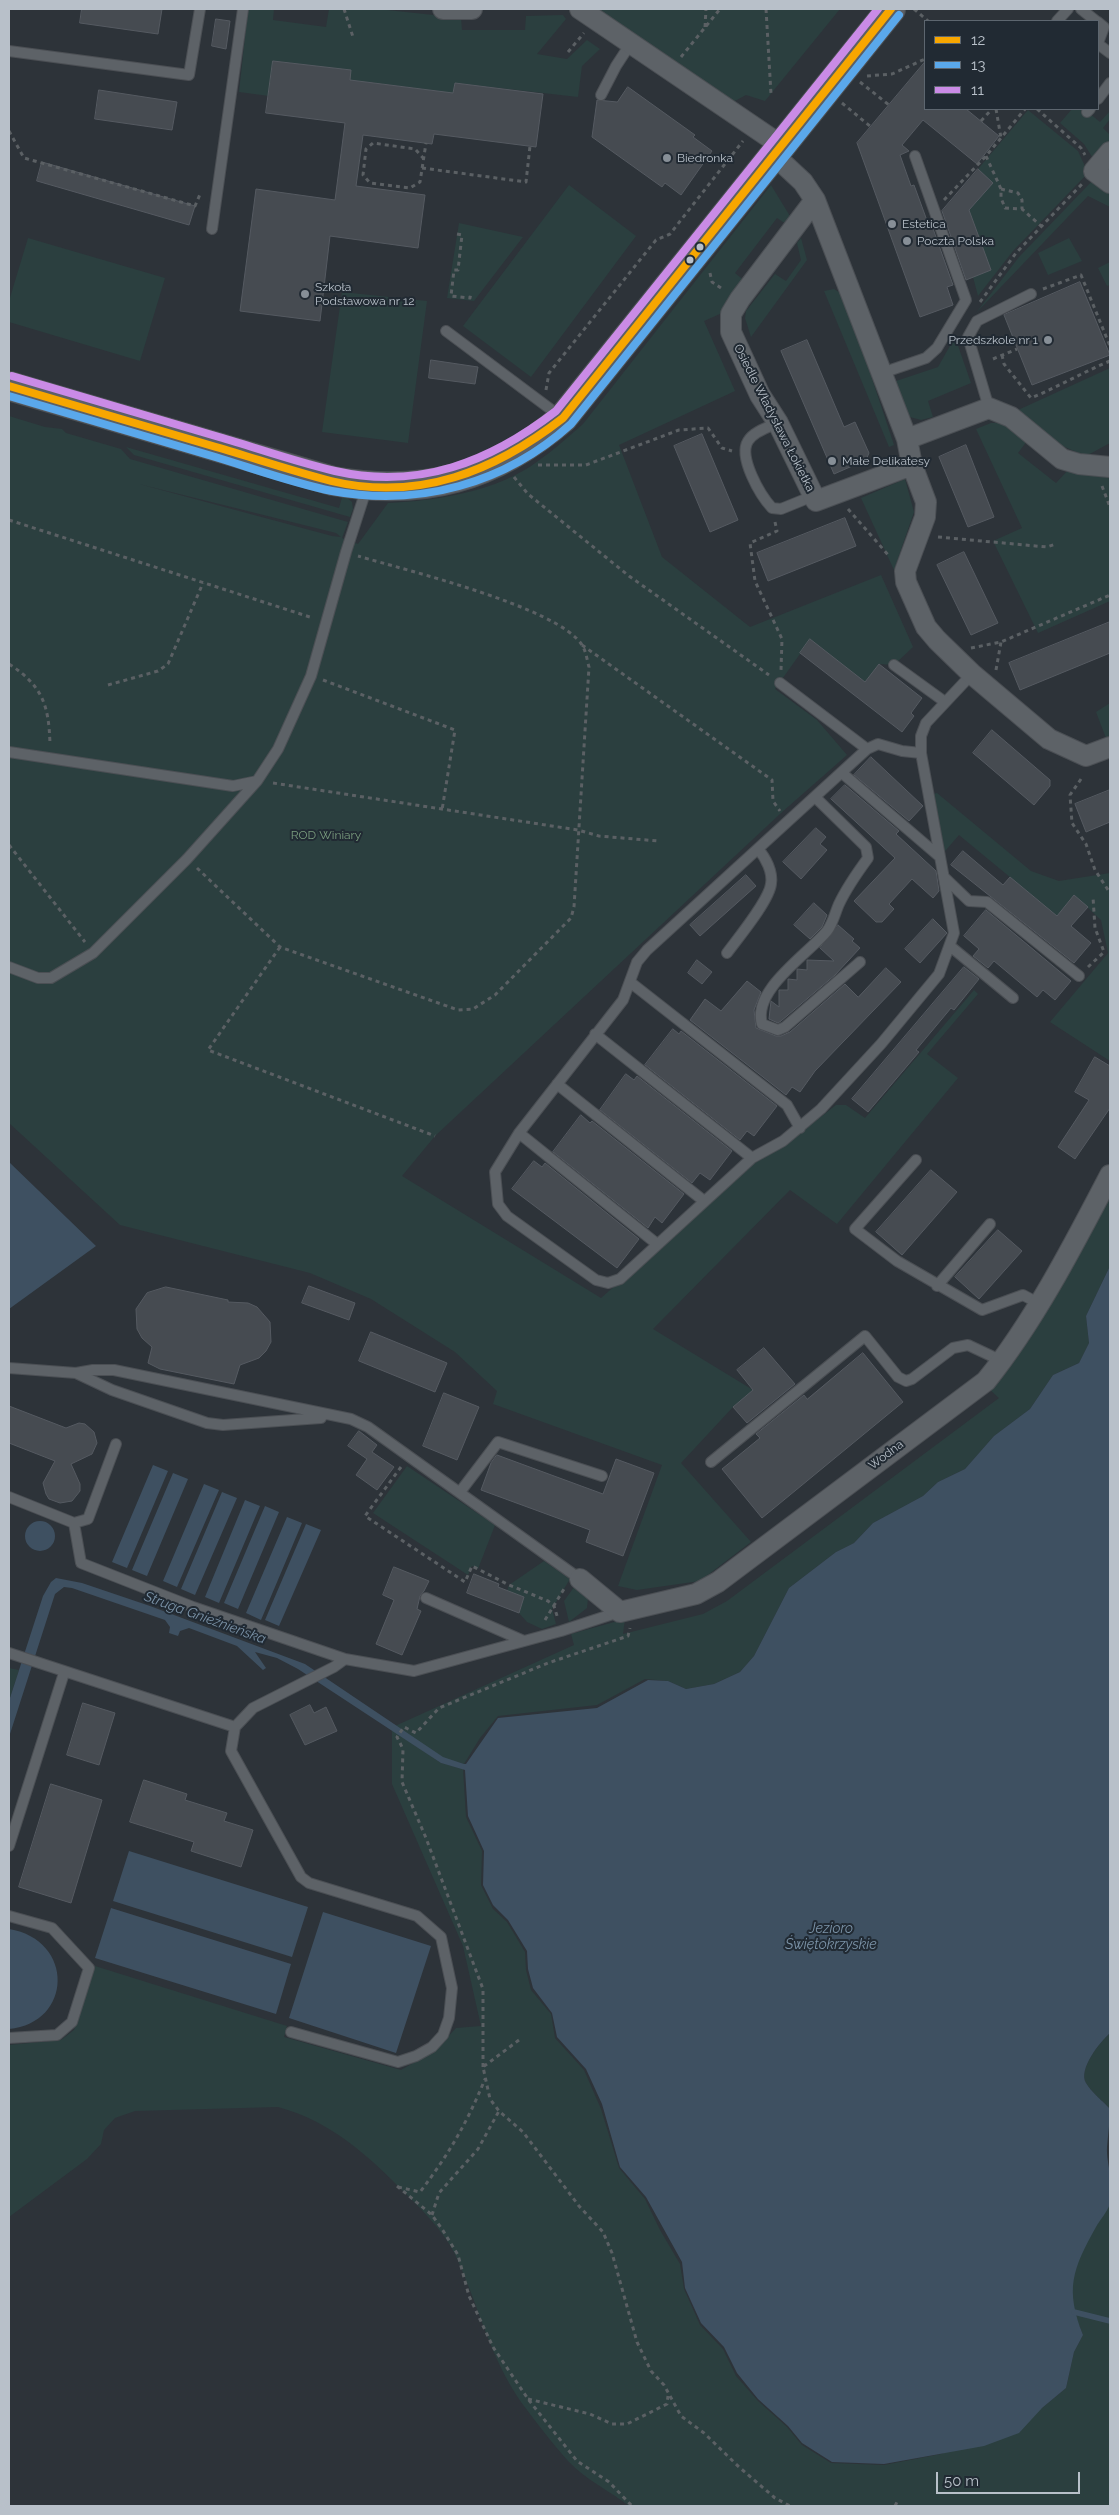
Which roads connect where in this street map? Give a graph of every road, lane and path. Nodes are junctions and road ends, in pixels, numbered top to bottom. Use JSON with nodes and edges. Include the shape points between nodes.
{"nodes":[{"id":1,"x":200,"y":9,"type":"edge"},
{"id":2,"x":243,"y":9,"type":"edge"},
{"id":3,"x":344,"y":9,"type":"edge"},
{"id":4,"x":443,"y":9,"type":"edge"},
{"id":5,"x":472,"y":9,"type":"edge"},
{"id":6,"x":580,"y":9,"type":"edge"},
{"id":7,"x":706,"y":9,"type":"edge"},
{"id":8,"x":720,"y":9,"type":"edge"},
{"id":9,"x":766,"y":9,"type":"edge"},
{"id":10,"x":891,"y":9,"type":"edge"},
{"id":11,"x":914,"y":9,"type":"edge"},
{"id":12,"x":1068,"y":9,"type":"edge"},
{"id":13,"x":1081,"y":9,"type":"edge"},
{"id":14,"x":927,"y":20,"type":"edge"},
{"id":15,"x":1058,"y":20,"type":"edge"},
{"id":16,"x":1095,"y":20,"type":"edge"},
{"id":17,"x":1099,"y":23,"type":"edge"},
{"id":18,"x":705,"y":27,"type":"junction"},
{"id":19,"x":586,"y":30,"type":"dead end"},
{"id":20,"x":353,"y":37,"type":"dead end"},
{"id":21,"x":1099,"y":40,"type":"edge"},
{"id":22,"x":631,"y":43,"type":"junction"},
{"id":23,"x":1099,"y":44,"type":"edge"},
{"id":24,"x":9,"y":51,"type":"edge"},
{"id":25,"x":568,"y":52,"type":"dead end"},
{"id":26,"x":1110,"y":53,"type":"edge"},
{"id":27,"x":924,"y":59,"type":"edge"},
{"id":28,"x":670,"y":69,"type":"junction"},
{"id":29,"x":1110,"y":83,"type":"edge"},
{"id":30,"x":772,"y":94,"type":"dead end"},
{"id":31,"x":602,"y":95,"type":"dead end"},
{"id":32,"x":836,"y":98,"type":"dead end"},
{"id":33,"x":1099,"y":98,"type":"edge"},
{"id":34,"x":889,"y":105,"type":"dead end"},
{"id":35,"x":991,"y":110,"type":"edge"},
{"id":36,"x":996,"y":110,"type":"edge"},
{"id":37,"x":1024,"y":110,"type":"edge"},
{"id":38,"x":1038,"y":110,"type":"edge"},
{"id":39,"x":981,"y":121,"type":"dead end"},
{"id":40,"x":754,"y":126,"type":"junction"},
{"id":41,"x":871,"y":127,"type":"dead end"},
{"id":42,"x":9,"y":131,"type":"edge"},
{"id":43,"x":1001,"y":138,"type":"junction"},
{"id":44,"x":426,"y":143,"type":"dead end"},
{"id":45,"x":530,"y":146,"type":"dead end"},
{"id":46,"x":778,"y":150,"type":"junction"},
{"id":47,"x":1110,"y":152,"type":"edge"},
{"id":48,"x":915,"y":156,"type":"dead end"},
{"id":49,"x":986,"y":156,"type":"junction"},
{"id":50,"x":424,"y":158,"type":"junction"},
{"id":51,"x":422,"y":168,"type":"junction"},
{"id":52,"x":1094,"y":171,"type":"junction"},
{"id":53,"x":1110,"y":183,"type":"edge"},
{"id":54,"x":1001,"y":189,"type":"junction"},
{"id":55,"x":815,"y":200,"type":"junction"},
{"id":56,"x":198,"y":204,"type":"dead end"},
{"id":57,"x":1022,"y":209,"type":"junction"},
{"id":58,"x":936,"y":210,"type":"junction"},
{"id":59,"x":1041,"y":226,"type":"junction"},
{"id":60,"x":212,"y":229,"type":"dead end"},
{"id":61,"x":457,"y":234,"type":"dead end"},
{"id":62,"x":709,"y":268,"type":"dead end"},
{"id":63,"x":470,"y":292,"type":"dead end"},
{"id":64,"x":1031,"y":294,"type":"joint"},
{"id":65,"x":740,"y":300,"type":"junction"},
{"id":66,"x":446,"y":331,"type":"dead end"},
{"id":67,"x":968,"y":337,"type":"junction"},
{"id":68,"x":1110,"y":346,"type":"edge"},
{"id":69,"x":1017,"y":349,"type":"dead end"},
{"id":70,"x":1002,"y":355,"type":"junction"},
{"id":71,"x":993,"y":359,"type":"dead end"},
{"id":72,"x":1110,"y":361,"type":"edge"},
{"id":73,"x":882,"y":373,"type":"junction"},
{"id":74,"x":9,"y":386,"type":"edge"},
{"id":75,"x":988,"y":408,"type":"junction"},
{"id":76,"x":553,"y":410,"type":"junction"},
{"id":77,"x":778,"y":423,"type":"junction"},
{"id":78,"x":907,"y":439,"type":"junction"},
{"id":79,"x":744,"y":455,"type":"junction"},
{"id":80,"x":503,"y":460,"type":"junction"},
{"id":81,"x":531,"y":465,"type":"dead end"},
{"id":82,"x":912,"y":465,"type":"junction"},
{"id":83,"x":1110,"y":467,"type":"edge"},
{"id":84,"x":367,"y":487,"type":"junction"},
{"id":85,"x":833,"y":495,"type":"junction"},
{"id":86,"x":812,"y":496,"type":"junction"},
{"id":87,"x":772,"y":508,"type":"junction"},
{"id":88,"x":9,"y":520,"type":"edge"},
{"id":89,"x":940,"y":530,"type":"dead end"},
{"id":90,"x":936,"y":537,"type":"junction"},
{"id":91,"x":1056,"y":544,"type":"dead end"},
{"id":92,"x":933,"y":545,"type":"dead end"},
{"id":93,"x":346,"y":552,"type":"junction"},
{"id":94,"x":905,"y":571,"type":"junction"},
{"id":95,"x":204,"y":583,"type":"junction"},
{"id":96,"x":1110,"y":595,"type":"edge"},
{"id":97,"x":327,"y":622,"type":"junction"},
{"id":98,"x":1001,"y":642,"type":"junction"},
{"id":99,"x":582,"y":644,"type":"junction"},
{"id":100,"x":964,"y":651,"type":"dead end"},
{"id":101,"x":9,"y":664,"type":"edge"},
{"id":102,"x":894,"y":665,"type":"dead end"},
{"id":103,"x":972,"y":674,"type":"junction"},
{"id":104,"x":311,"y":676,"type":"junction"},
{"id":105,"x":995,"y":678,"type":"dead end"},
{"id":106,"x":780,"y":683,"type":"junction"},
{"id":107,"x":108,"y":685,"type":"dead end"},
{"id":108,"x":946,"y":702,"type":"junction"},
{"id":109,"x":1110,"y":747,"type":"edge"},
{"id":110,"x":867,"y":749,"type":"junction"},
{"id":111,"x":9,"y":752,"type":"edge"},
{"id":112,"x":921,"y":753,"type":"junction"},
{"id":113,"x":50,"y":758,"type":"junction"},
{"id":114,"x":842,"y":772,"type":"junction"},
{"id":115,"x":1081,"y":779,"type":"dead end"},
{"id":116,"x":257,"y":781,"type":"junction"},
{"id":117,"x":815,"y":797,"type":"junction"},
{"id":118,"x":442,"y":810,"type":"junction"},
{"id":119,"x":781,"y":813,"type":"dead end"},
{"id":120,"x":578,"y":830,"type":"junction"},
{"id":121,"x":658,"y":841,"type":"dead end"},
{"id":122,"x":9,"y":845,"type":"edge"},
{"id":123,"x":758,"y":849,"type":"junction"},
{"id":124,"x":940,"y":857,"type":"junction"},
{"id":125,"x":187,"y":859,"type":"junction"},
{"id":126,"x":944,"y":877,"type":"junction"},
{"id":127,"x":1110,"y":893,"type":"edge"},
{"id":128,"x":1093,"y":897,"type":"dead end"},
{"id":129,"x":950,"y":946,"type":"junction"},
{"id":130,"x":280,"y":947,"type":"junction"},
{"id":131,"x":93,"y":953,"type":"junction"},
{"id":132,"x":727,"y":953,"type":"dead end"},
{"id":133,"x":860,"y":962,"type":"dead end"},
{"id":134,"x":9,"y":967,"type":"edge"},
{"id":135,"x":1079,"y":976,"type":"joint"},
{"id":136,"x":630,"y":982,"type":"junction"},
{"id":137,"x":1013,"y":998,"type":"dead end"},
{"id":138,"x":595,"y":1034,"type":"junction"},
{"id":139,"x":557,"y":1084,"type":"junction"},
{"id":140,"x":800,"y":1128,"type":"junction"},
{"id":141,"x":519,"y":1134,"type":"junction"},
{"id":142,"x":434,"y":1136,"type":"dead end"},
{"id":143,"x":752,"y":1158,"type":"junction"},
{"id":144,"x":916,"y":1160,"type":"dead end"},
{"id":145,"x":1110,"y":1175,"type":"edge"},
{"id":146,"x":704,"y":1201,"type":"junction"},
{"id":147,"x":990,"y":1224,"type":"dead end"},
{"id":148,"x":657,"y":1244,"type":"junction"},
{"id":149,"x":937,"y":1286,"type":"junction"},
{"id":150,"x":1038,"y":1303,"type":"junction"},
{"id":151,"x":1002,"y":1361,"type":"junction"},
{"id":152,"x":9,"y":1368,"type":"edge"},
{"id":153,"x":76,"y":1374,"type":"junction"},
{"id":154,"x":332,"y":1417,"type":"junction"},
{"id":155,"x":116,"y":1444,"type":"dead end"},
{"id":156,"x":408,"y":1456,"type":"junction"},
{"id":157,"x":711,"y":1462,"type":"dead end"},
{"id":158,"x":602,"y":1476,"type":"dead end"},
{"id":159,"x":460,"y":1492,"type":"junction"},
{"id":160,"x":9,"y":1497,"type":"edge"},
{"id":161,"x":74,"y":1523,"type":"junction"},
{"id":162,"x":577,"y":1576,"type":"junction"},
{"id":163,"x":426,"y":1598,"type":"dead end"},
{"id":164,"x":554,"y":1606,"type":"junction"},
{"id":165,"x":627,"y":1610,"type":"junction"},
{"id":166,"x":561,"y":1631,"type":"junction"},
{"id":167,"x":535,"y":1636,"type":"junction"},
{"id":168,"x":524,"y":1641,"type":"junction"},
{"id":169,"x":10,"y":1654,"type":"edge"},
{"id":170,"x":345,"y":1659,"type":"junction"},
{"id":171,"x":64,"y":1673,"type":"junction"},
{"id":172,"x":235,"y":1727,"type":"junction"},
{"id":173,"x":9,"y":1846,"type":"edge"},
{"id":174,"x":9,"y":1916,"type":"edge"},
{"id":175,"x":291,"y":2032,"type":"dead end"},
{"id":176,"x":9,"y":2038,"type":"edge"},
{"id":177,"x":518,"y":2040,"type":"dead end"},
{"id":178,"x":483,"y":2067,"type":"junction"},
{"id":179,"x":485,"y":2079,"type":"junction"},
{"id":180,"x":499,"y":2111,"type":"junction"},
{"id":181,"x":432,"y":2215,"type":"junction"},
{"id":182,"x":668,"y":2396,"type":"junction"},
{"id":183,"x":528,"y":2399,"type":"junction"},
{"id":184,"x":897,"y":2502,"type":"dead end"},
{"id":185,"x":632,"y":2506,"type":"edge"},
{"id":186,"x":790,"y":2506,"type":"edge"},
{"id":187,"x":895,"y":2506,"type":"edge"}],
"edges":[{"from":1,"to":24,"type":"lane","via":[[189,75]]},
{"from":2,"to":60,"type":"lane"},
{"from":3,"to":20,"type":"path"},
{"from":4,"to":5,"type":"street"},
{"from":6,"to":22,"type":"street"},
{"from":7,"to":18,"type":"path"},
{"from":8,"to":18,"type":"path"},
{"from":9,"to":30,"type":"path"},
{"from":10,"to":46,"type":"street"},
{"from":11,"to":14,"type":"path"},
{"from":12,"to":15,"type":"lane"},
{"from":13,"to":16,"type":"lane"},
{"from":17,"to":21,"type":"lane","via":[[1104,27]]},
{"from":18,"to":28,"type":"path"},
{"from":19,"to":25,"type":"path"},
{"from":22,"to":28,"type":"street"},
{"from":22,"to":31,"type":"lane"},
{"from":23,"to":26,"type":"lane"},
{"from":27,"to":34,"type":"path","via":[[892,74],[854,77]]},
{"from":28,"to":40,"type":"street"},
{"from":29,"to":33,"type":"lane"},
{"from":32,"to":41,"type":"path"},
{"from":35,"to":39,"type":"path"},
{"from":36,"to":43,"type":"path"},
{"from":37,"to":43,"type":"path"},
{"from":38,"to":52,"type":"path","via":[[1081,148]]},
{"from":40,"to":46,"type":"street"},
{"from":40,"to":76,"type":"path","via":[[670,234],[656,240],[549,374]]},
{"from":42,"to":56,"type":"path","via":[[24,158],[195,206]]},
{"from":43,"to":49,"type":"path"},
{"from":44,"to":50,"type":"path"},
{"from":45,"to":51,"type":"path","via":[[526,182]]},
{"from":46,"to":55,"type":"street"},
{"from":46,"to":76,"type":"street"},
{"from":47,"to":52,"type":"street"},
{"from":48,"to":58,"type":"lane"},
{"from":49,"to":54,"type":"path"},
{"from":49,"to":58,"type":"path"},
{"from":50,"to":51,"type":"path"},
{"from":50,"to":51,"type":"path","via":[[415,149],[373,143],[366,149],[363,175],[370,183],[410,188],[420,182]]},
{"from":52,"to":53,"type":"street"},
{"from":52,"to":59,"type":"path"},
{"from":54,"to":57,"type":"path","via":[[1018,193]]},
{"from":54,"to":57,"type":"path","via":[[1005,208]]},
{"from":55,"to":65,"type":"street","name":"Osiedle Władysława Łokietka"},
{"from":55,"to":73,"type":"street"},
{"from":57,"to":59,"type":"path"},
{"from":58,"to":73,"type":"lane","via":[[966,300],[937,348],[926,358]]},
{"from":59,"to":67,"type":"path","via":[[1016,253],[972,314]]},
{"from":61,"to":63,"type":"path","via":[[462,235],[451,296],[470,298]]},
{"from":62,"to":65,"type":"path","via":[[712,282]]},
{"from":64,"to":67,"type":"lane","via":[[977,321]]},
{"from":64,"to":68,"type":"path","via":[[1081,275]]},
{"from":65,"to":77,"type":"street","name":"Osiedle Władysława Łokietka","via":[[731,314],[731,332],[760,395]]},
{"from":66,"to":76,"type":"lane"},
{"from":67,"to":75,"type":"lane"},
{"from":69,"to":70,"type":"path"},
{"from":70,"to":71,"type":"path"},
{"from":70,"to":72,"type":"path","via":[[1004,364],[1031,398]]},
{"from":73,"to":78,"type":"street"},
{"from":74,"to":84,"type":"street","via":[[333,481]]},
{"from":75,"to":78,"type":"street"},
{"from":75,"to":83,"type":"street","via":[[1011,417],[1062,459]]},
{"from":76,"to":80,"type":"street","via":[[538,440]]},
{"from":77,"to":79,"type":"lane","via":[[754,435],[747,442]]},
{"from":77,"to":86,"type":"street","name":"Osiedle Władysława Łokietka"},
{"from":78,"to":82,"type":"street"},
{"from":79,"to":81,"type":"path","via":[[722,448],[708,428],[679,430],[586,466]]},
{"from":79,"to":87,"type":"lane","via":[[761,496]]},
{"from":80,"to":84,"type":"street","via":[[474,474],[436,484]]},
{"from":80,"to":106,"type":"path","via":[[528,494],[629,576]]},
{"from":82,"to":85,"type":"street","name":"Osiedle Władysława Łokietka"},
{"from":82,"to":94,"type":"street","via":[[926,502],[925,517]]},
{"from":84,"to":93,"type":"lane"},
{"from":85,"to":86,"type":"street","name":"Osiedle Władysława Łokietka","via":[[816,502]]},
{"from":85,"to":94,"type":"path"},
{"from":86,"to":87,"type":"lane","via":[[781,509]]},
{"from":87,"to":106,"type":"path","via":[[777,531],[750,543],[755,581],[782,639]]},
{"from":88,"to":95,"type":"path"},
{"from":89,"to":90,"type":"path"},
{"from":90,"to":91,"type":"path","via":[[1047,547]]},
{"from":90,"to":92,"type":"path"},
{"from":93,"to":97,"type":"lane"},
{"from":93,"to":99,"type":"path","via":[[516,604],[566,630]]},
{"from":94,"to":103,"type":"street","via":[[906,582],[926,627]]},
{"from":95,"to":97,"type":"path"},
{"from":95,"to":107,"type":"path","via":[[168,664],[158,671]]},
{"from":96,"to":98,"type":"path"},
{"from":97,"to":104,"type":"lane"},
{"from":98,"to":100,"type":"path"},
{"from":98,"to":105,"type":"path"},
{"from":99,"to":119,"type":"path","via":[[772,780],[773,802]]},
{"from":99,"to":120,"type":"path","via":[[589,667]]},
{"from":101,"to":113,"type":"path","via":[[32,682],[44,700],[49,719]]},
{"from":102,"to":108,"type":"lane"},
{"from":103,"to":108,"type":"lane"},
{"from":103,"to":109,"type":"street","via":[[1049,739],[1086,756]]},
{"from":104,"to":116,"type":"lane","via":[[278,750]]},
{"from":104,"to":118,"type":"path","via":[[455,730]]},
{"from":106,"to":110,"type":"lane"},
{"from":108,"to":112,"type":"lane","via":[[926,723],[921,736]]},
{"from":110,"to":112,"type":"lane","via":[[878,744]]},
{"from":110,"to":114,"type":"lane"},
{"from":111,"to":113,"type":"lane"},
{"from":112,"to":124,"type":"lane"},
{"from":113,"to":116,"type":"lane","via":[[233,786]]},
{"from":114,"to":117,"type":"lane"},
{"from":114,"to":124,"type":"lane"},
{"from":115,"to":127,"type":"path","via":[[1070,795],[1072,823]]},
{"from":116,"to":118,"type":"path"},
{"from":116,"to":125,"type":"lane"},
{"from":117,"to":123,"type":"lane"},
{"from":117,"to":133,"type":"lane","via":[[866,847],[868,858],[850,882],[827,931],[786,971],[762,1002],[762,1024],[778,1030],[785,1027]]},
{"from":118,"to":120,"type":"path"},
{"from":120,"to":121,"type":"path","via":[[599,836]]},
{"from":120,"to":130,"type":"path","via":[[571,918],[495,995],[473,1008],[458,1010]]},
{"from":122,"to":131,"type":"path"},
{"from":123,"to":132,"type":"lane","via":[[770,869],[771,885]]},
{"from":123,"to":136,"type":"lane","via":[[647,950],[637,962]]},
{"from":124,"to":126,"type":"lane"},
{"from":125,"to":130,"type":"path"},
{"from":125,"to":131,"type":"lane"},
{"from":126,"to":129,"type":"lane","via":[[954,933]]},
{"from":126,"to":135,"type":"lane","via":[[969,901],[987,902]]},
{"from":128,"to":135,"type":"path","via":[[1094,928],[1104,952]]},
{"from":129,"to":137,"type":"lane"},
{"from":129,"to":140,"type":"lane","via":[[939,974],[880,1044]]},
{"from":130,"to":142,"type":"path","via":[[208,1050]]},
{"from":131,"to":134,"type":"lane","via":[[52,978],[38,978]]},
{"from":136,"to":138,"type":"lane","via":[[623,1000]]},
{"from":136,"to":140,"type":"lane","via":[[787,1105]]},
{"from":138,"to":139,"type":"lane"},
{"from":138,"to":143,"type":"lane"},
{"from":139,"to":141,"type":"lane"},
{"from":139,"to":146,"type":"lane"},
{"from":140,"to":143,"type":"lane"},
{"from":141,"to":148,"type":"lane"},
{"from":141,"to":148,"type":"lane","via":[[495,1172],[498,1204],[507,1216],[596,1280],[608,1283],[620,1279]]},
{"from":143,"to":146,"type":"lane"},
{"from":144,"to":149,"type":"lane","via":[[855,1229],[897,1262]]},
{"from":145,"to":150,"type":"street","name":"Wodna","via":[[1060,1270]]},
{"from":146,"to":148,"type":"lane"},
{"from":147,"to":149,"type":"lane"},
{"from":149,"to":150,"type":"lane","via":[[982,1310],[1023,1295]]},
{"from":150,"to":151,"type":"street","name":"Wodna"},
{"from":151,"to":157,"type":"lane","via":[[968,1345],[953,1348],[906,1381],[898,1377],[865,1336]]},
{"from":151,"to":165,"type":"street","name":"Wodna","via":[[986,1380],[718,1582],[696,1594]]},
{"from":152,"to":153,"type":"lane"},
{"from":153,"to":154,"type":"lane","via":[[114,1370]]},
{"from":153,"to":154,"type":"lane","via":[[207,1423],[223,1425]]},
{"from":154,"to":156,"type":"lane","via":[[351,1419],[368,1427]]},
{"from":155,"to":161,"type":"lane","via":[[88,1519]]},
{"from":156,"to":159,"type":"lane"},
{"from":156,"to":164,"type":"path","via":[[365,1516],[465,1582],[472,1566]]},
{"from":158,"to":159,"type":"lane","via":[[498,1442]]},
{"from":159,"to":162,"type":"lane"},
{"from":160,"to":161,"type":"lane"},
{"from":161,"to":170,"type":"lane","via":[[81,1563],[194,1607]]},
{"from":162,"to":164,"type":"path"},
{"from":162,"to":165,"type":"street"},
{"from":163,"to":168,"type":"lane"},
{"from":164,"to":166,"type":"path"},
{"from":164,"to":167,"type":"path"},
{"from":165,"to":166,"type":"lane"},
{"from":165,"to":178,"type":"path","via":[[628,1636],[548,1663],[439,1708],[416,1733],[404,1728],[397,1736],[403,1749],[402,1782],[483,1989]]},
{"from":166,"to":167,"type":"lane"},
{"from":167,"to":168,"type":"lane"},
{"from":168,"to":170,"type":"lane","via":[[414,1671]]},
{"from":169,"to":171,"type":"lane"},
{"from":170,"to":172,"type":"lane","via":[[253,1708]]},
{"from":171,"to":172,"type":"lane"},
{"from":171,"to":173,"type":"lane"},
{"from":172,"to":175,"type":"lane","via":[[231,1751],[301,1877],[309,1883],[417,1916],[441,1937],[452,1988],[449,2018],[443,2035],[432,2047],[398,2062]]},
{"from":174,"to":176,"type":"lane","via":[[52,1928],[89,1968],[72,2022],[57,2035]]},
{"from":177,"to":178,"type":"path"},
{"from":178,"to":179,"type":"path"},
{"from":179,"to":180,"type":"path","via":[[490,2099]]},
{"from":179,"to":181,"type":"path","via":[[470,2116],[447,2158],[420,2192],[398,2186]]},
{"from":180,"to":181,"type":"path","via":[[478,2149],[439,2193]]},
{"from":180,"to":182,"type":"path","via":[[523,2132],[603,2232],[637,2342]]},
{"from":181,"to":183,"type":"path","via":[[458,2255],[470,2296],[493,2347]]},
{"from":182,"to":183,"type":"path","via":[[667,2404],[662,2408],[627,2424],[612,2424],[590,2414]]},
{"from":182,"to":186,"type":"path","via":[[681,2416],[775,2498]]},
{"from":183,"to":185,"type":"path","via":[[577,2461],[609,2482]]},
{"from":184,"to":187,"type":"path"}]}
